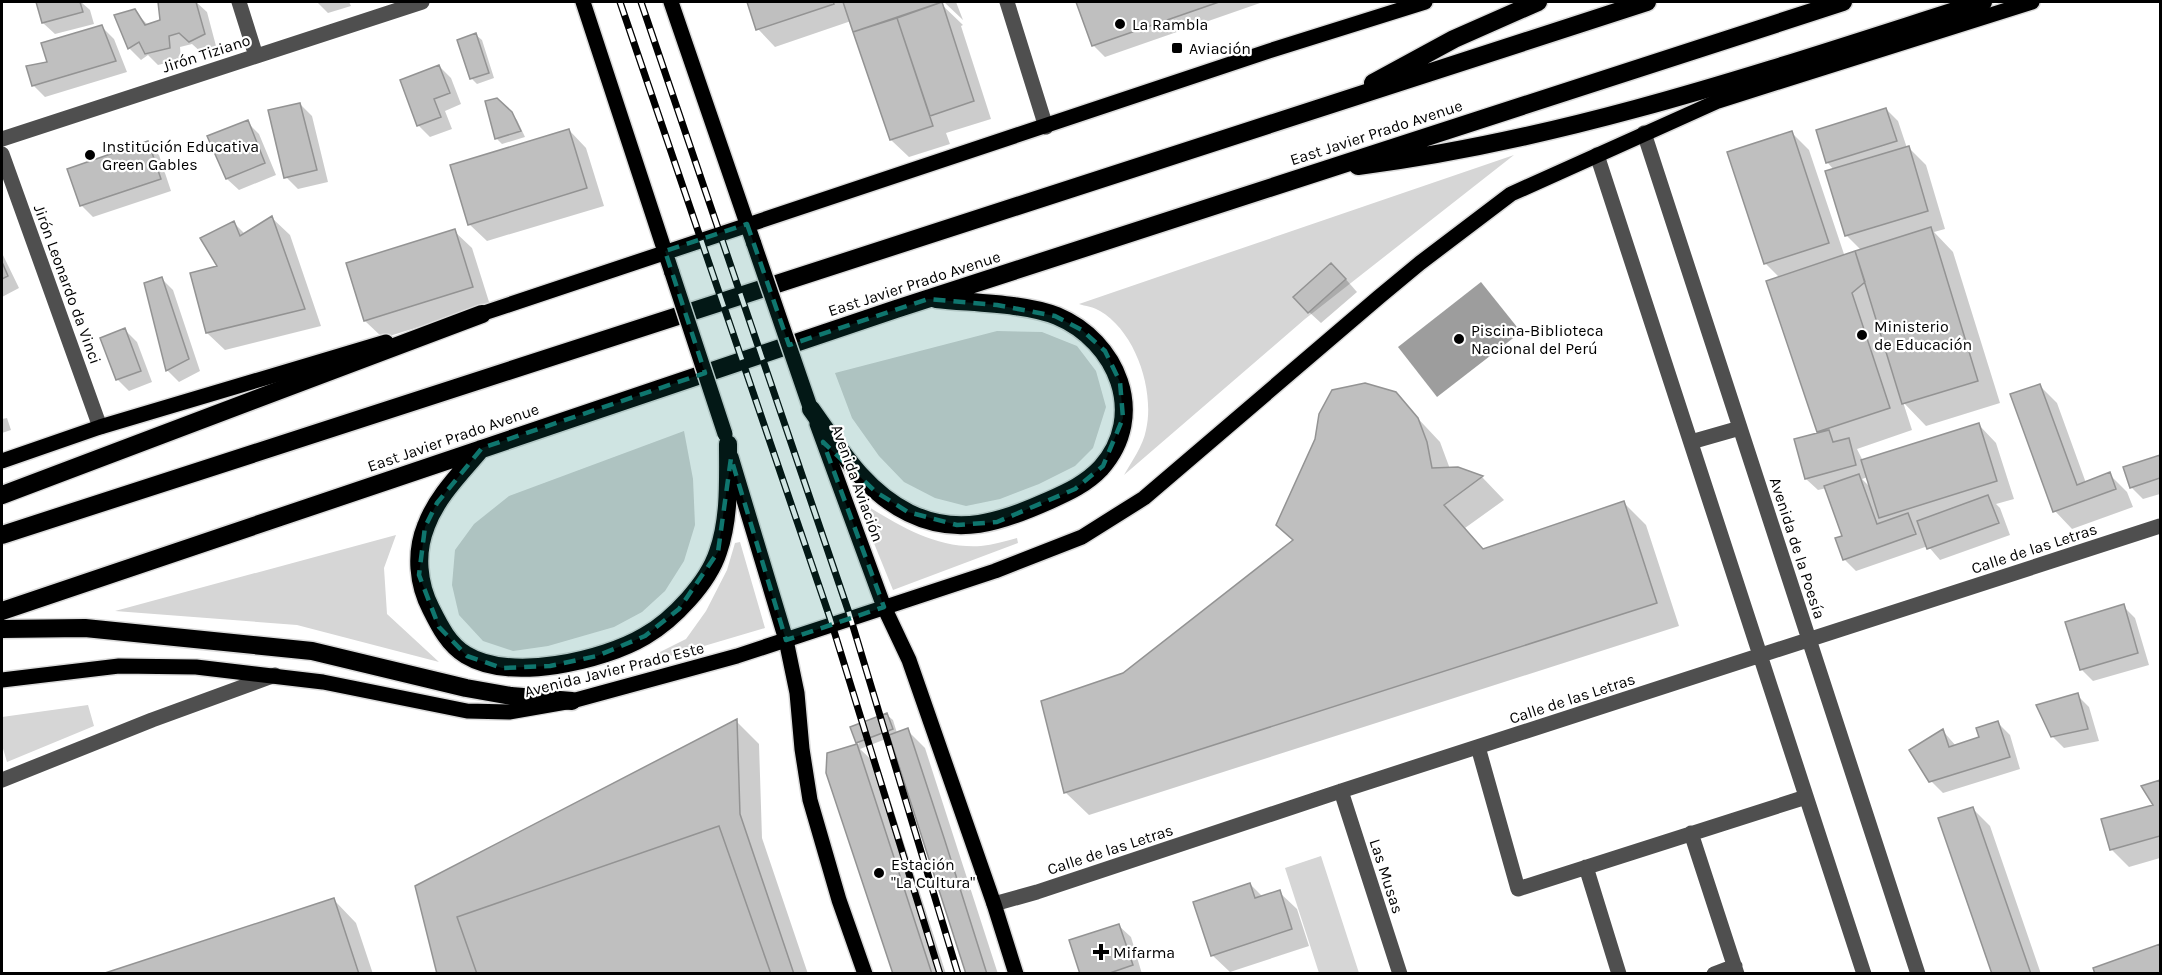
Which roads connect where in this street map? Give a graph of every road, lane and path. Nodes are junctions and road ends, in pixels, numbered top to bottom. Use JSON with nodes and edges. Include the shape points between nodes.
{"nodes":[{"id":1,"x":238,"y":2,"type":"edge"},
{"id":2,"x":422,"y":2,"type":"edge"},
{"id":3,"x":583,"y":2,"type":"edge"},
{"id":4,"x":671,"y":2,"type":"edge"},
{"id":5,"x":1007,"y":2,"type":"edge"},
{"id":6,"x":1425,"y":2,"type":"edge"},
{"id":7,"x":1538,"y":2,"type":"edge"},
{"id":8,"x":1647,"y":2,"type":"edge"},
{"id":9,"x":1843,"y":2,"type":"edge"},
{"id":10,"x":1983,"y":2,"type":"edge"},
{"id":11,"x":2032,"y":2,"type":"edge"},
{"id":12,"x":256,"y":56,"type":"junction"},
{"id":13,"x":1346,"y":99,"type":"junction"},
{"id":14,"x":1046,"y":127,"type":"junction"},
{"id":15,"x":1644,"y":133,"type":"junction"},
{"id":16,"x":2,"y":139,"type":"edge"},
{"id":17,"x":2,"y":154,"type":"edge"},
{"id":18,"x":1597,"y":155,"type":"junction"},
{"id":19,"x":1315,"y":172,"type":"junction"},
{"id":20,"x":747,"y":224,"type":"junction"},
{"id":21,"x":665,"y":251,"type":"junction"},
{"id":22,"x":928,"y":299,"type":"junction"},
{"id":23,"x":482,"y":314,"type":"junction"},
{"id":24,"x":810,"y":406,"type":"junction"},
{"id":25,"x":100,"y":427,"type":"junction"},
{"id":26,"x":1740,"y":428,"type":"junction"},
{"id":27,"x":726,"y":439,"type":"junction"},
{"id":28,"x":1691,"y":442,"type":"junction"},
{"id":29,"x":482,"y":448,"type":"junction"},
{"id":30,"x":2,"y":461,"type":"edge"},
{"id":31,"x":2,"y":495,"type":"edge"},
{"id":32,"x":2160,"y":526,"type":"edge"},
{"id":33,"x":2,"y":535,"type":"edge"},
{"id":34,"x":884,"y":608,"type":"junction"},
{"id":35,"x":2,"y":611,"type":"edge"},
{"id":36,"x":2,"y":629,"type":"edge"},
{"id":37,"x":786,"y":640,"type":"junction"},
{"id":38,"x":1809,"y":640,"type":"junction"},
{"id":39,"x":1761,"y":656,"type":"junction"},
{"id":40,"x":274,"y":675,"type":"junction"},
{"id":41,"x":2,"y":680,"type":"edge"},
{"id":42,"x":572,"y":701,"type":"junction"},
{"id":43,"x":1478,"y":747,"type":"junction"},
{"id":44,"x":2,"y":780,"type":"edge"},
{"id":45,"x":1341,"y":791,"type":"junction"},
{"id":46,"x":1806,"y":797,"type":"junction"},
{"id":47,"x":1691,"y":833,"type":"junction"},
{"id":48,"x":1586,"y":867,"type":"junction"},
{"id":49,"x":1518,"y":889,"type":"junction"},
{"id":50,"x":1503,"y":894,"type":"dead end"},
{"id":51,"x":994,"y":904,"type":"junction"},
{"id":52,"x":1736,"y":970,"type":"edge"},
{"id":53,"x":865,"y":974,"type":"edge"},
{"id":54,"x":1016,"y":974,"type":"edge"},
{"id":55,"x":1400,"y":974,"type":"edge"},
{"id":56,"x":1619,"y":974,"type":"edge"},
{"id":57,"x":1714,"y":974,"type":"edge"},
{"id":58,"x":1864,"y":974,"type":"edge"},
{"id":59,"x":1918,"y":974,"type":"edge"}],
"edges":[{"from":1,"to":12,"type":"street"},
{"from":2,"to":12,"type":"street","name":"Jirón Tiziano"},
{"from":3,"to":21,"type":"main road"},
{"from":4,"to":20,"type":"main road","name":"Avenida Aviación"},
{"from":5,"to":14,"type":"street"},
{"from":6,"to":14,"type":"main road"},
{"from":7,"to":13,"type":"highway","via":[[1454,39]]},
{"from":8,"to":13,"type":"highway"},
{"from":9,"to":19,"type":"highway","name":"East Javier Prado Avenue"},
{"from":10,"to":19,"type":"highway","via":[[1729,83],[1511,141],[1417,159]]},
{"from":11,"to":15,"type":"main road","via":[[1718,101]]},
{"from":12,"to":16,"type":"street","name":"Jirón Tiziano"},
{"from":13,"to":33,"type":"highway"},
{"from":14,"to":20,"type":"main road"},
{"from":15,"to":18,"type":"main road"},
{"from":15,"to":26,"type":"street","name":"Avenida de la Poesía"},
{"from":17,"to":25,"type":"street","name":"Jirón Leonardo da Vinci"},
{"from":18,"to":28,"type":"street"},
{"from":18,"to":34,"type":"main road","via":[[1511,194],[1484,214],[1362,311],[1144,498],[1082,537]]},
{"from":19,"to":22,"type":"highway","name":"East Javier Prado Avenue"},
{"from":20,"to":21,"type":"main road"},
{"from":20,"to":24,"type":"main road","name":"Avenida Aviación","bridge":true},
{"from":21,"to":23,"type":"main road"},
{"from":21,"to":27,"type":"main road","bridge":true},
{"from":22,"to":24,"type":"highway","via":[[1040,311],[1070,322],[1093,338],[1114,365],[1120,382],[1123,418],[1112,452],[1090,479],[997,522],[938,523],[908,512],[876,492],[860,477]]},
{"from":22,"to":29,"type":"highway","name":"East Javier Prado Avenue"},
{"from":23,"to":25,"type":"main road"},
{"from":23,"to":31,"type":"highway"},
{"from":24,"to":34,"type":"main road","name":"Avenida Aviación"},
{"from":25,"to":30,"type":"main road"},
{"from":26,"to":28,"type":"street"},
{"from":26,"to":38,"type":"street","name":"Avenida de la Poesía"},
{"from":27,"to":29,"type":"highway","via":[[728,488],[718,552],[704,580],[680,609],[645,636],[597,656],[526,669],[484,663],[451,643],[424,597],[419,575],[425,527],[437,503]]},
{"from":27,"to":37,"type":"main road"},
{"from":28,"to":39,"type":"street"},
{"from":29,"to":35,"type":"highway","name":"East Javier Prado Avenue"},
{"from":32,"to":38,"type":"street","name":"Calle de las Letras"},
{"from":34,"to":37,"type":"main road","name":"Avenida Javier Prado Este"},
{"from":34,"to":51,"type":"main road","name":"Avenida Aviación","via":[[909,660]]},
{"from":36,"to":42,"type":"highway","via":[[85,628],[312,651],[466,688]]},
{"from":37,"to":42,"type":"main road","name":"Avenida Javier Prado Este"},
{"from":37,"to":53,"type":"main road","via":[[797,693],[810,800]]},
{"from":38,"to":39,"type":"street","name":"Calle de las Letras"},
{"from":38,"to":59,"type":"street","name":"Avenida de la Poesía"},
{"from":39,"to":43,"type":"street","name":"Calle de las Letras"},
{"from":39,"to":46,"type":"street"},
{"from":40,"to":41,"type":"main road","via":[[196,667],[119,666]]},
{"from":40,"to":42,"type":"main road","name":"Avenida Javier Prado Este","via":[[467,711],[509,712]]},
{"from":40,"to":44,"type":"street"},
{"from":43,"to":45,"type":"street","name":"Calle de las Letras"},
{"from":43,"to":49,"type":"street"},
{"from":45,"to":51,"type":"street","name":"Calle de las Letras"},
{"from":45,"to":55,"type":"street","name":"Las Musas"},
{"from":46,"to":47,"type":"street"},
{"from":46,"to":58,"type":"street"},
{"from":47,"to":48,"type":"street"},
{"from":47,"to":52,"type":"street"},
{"from":48,"to":49,"type":"street"},
{"from":48,"to":56,"type":"street"},
{"from":49,"to":50,"type":"street"},
{"from":51,"to":54,"type":"main road","name":"Avenida Aviación"},
{"from":52,"to":57,"type":"street"}]}
